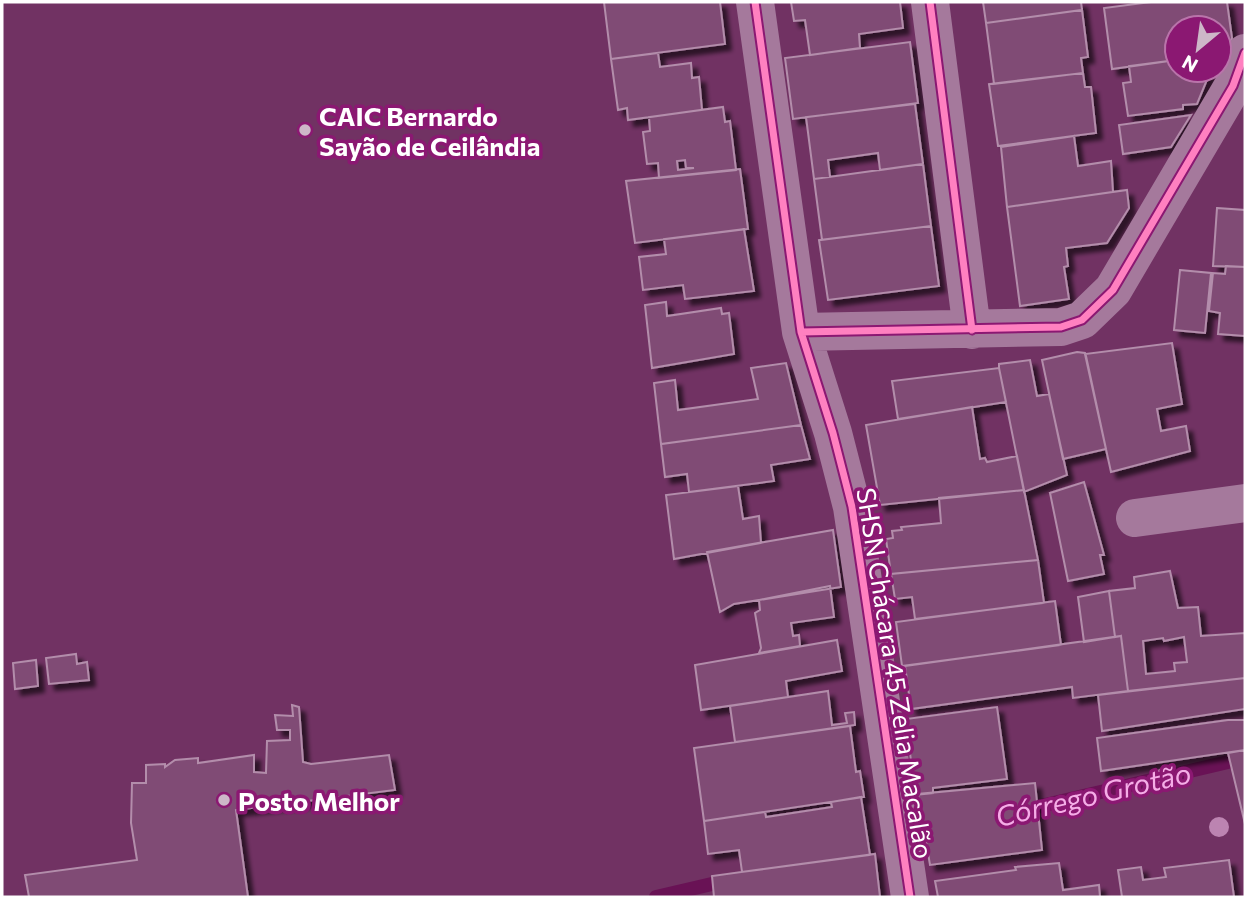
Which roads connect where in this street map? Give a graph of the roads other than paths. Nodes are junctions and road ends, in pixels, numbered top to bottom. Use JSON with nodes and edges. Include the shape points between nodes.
{"nodes":[{"id":1,"x":755,"y":2,"type":"edge"},
{"id":2,"x":930,"y":2,"type":"edge"},
{"id":3,"x":1245,"y":53,"type":"edge"},
{"id":4,"x":972,"y":330,"type":"junction"},
{"id":5,"x":801,"y":332,"type":"junction"},
{"id":6,"x":1245,"y":503,"type":"edge"},
{"id":7,"x":1135,"y":518,"type":"dead end"},
{"id":8,"x":910,"y":897,"type":"edge"}],
"edges":[{"from":1,"to":5,"type":"street","name":"SHSN Chácara 45 Zelia Macalão"},
{"from":2,"to":4,"type":"street"},
{"from":3,"to":4,"type":"street","via":[[1233,86],[1113,290],[1082,320],[1061,327]]},
{"from":4,"to":5,"type":"street"},
{"from":5,"to":8,"type":"street","name":"SHSN Chácara 45 Zelia Macalão","via":[[852,507]]},
{"from":6,"to":7,"type":"street"}]}
